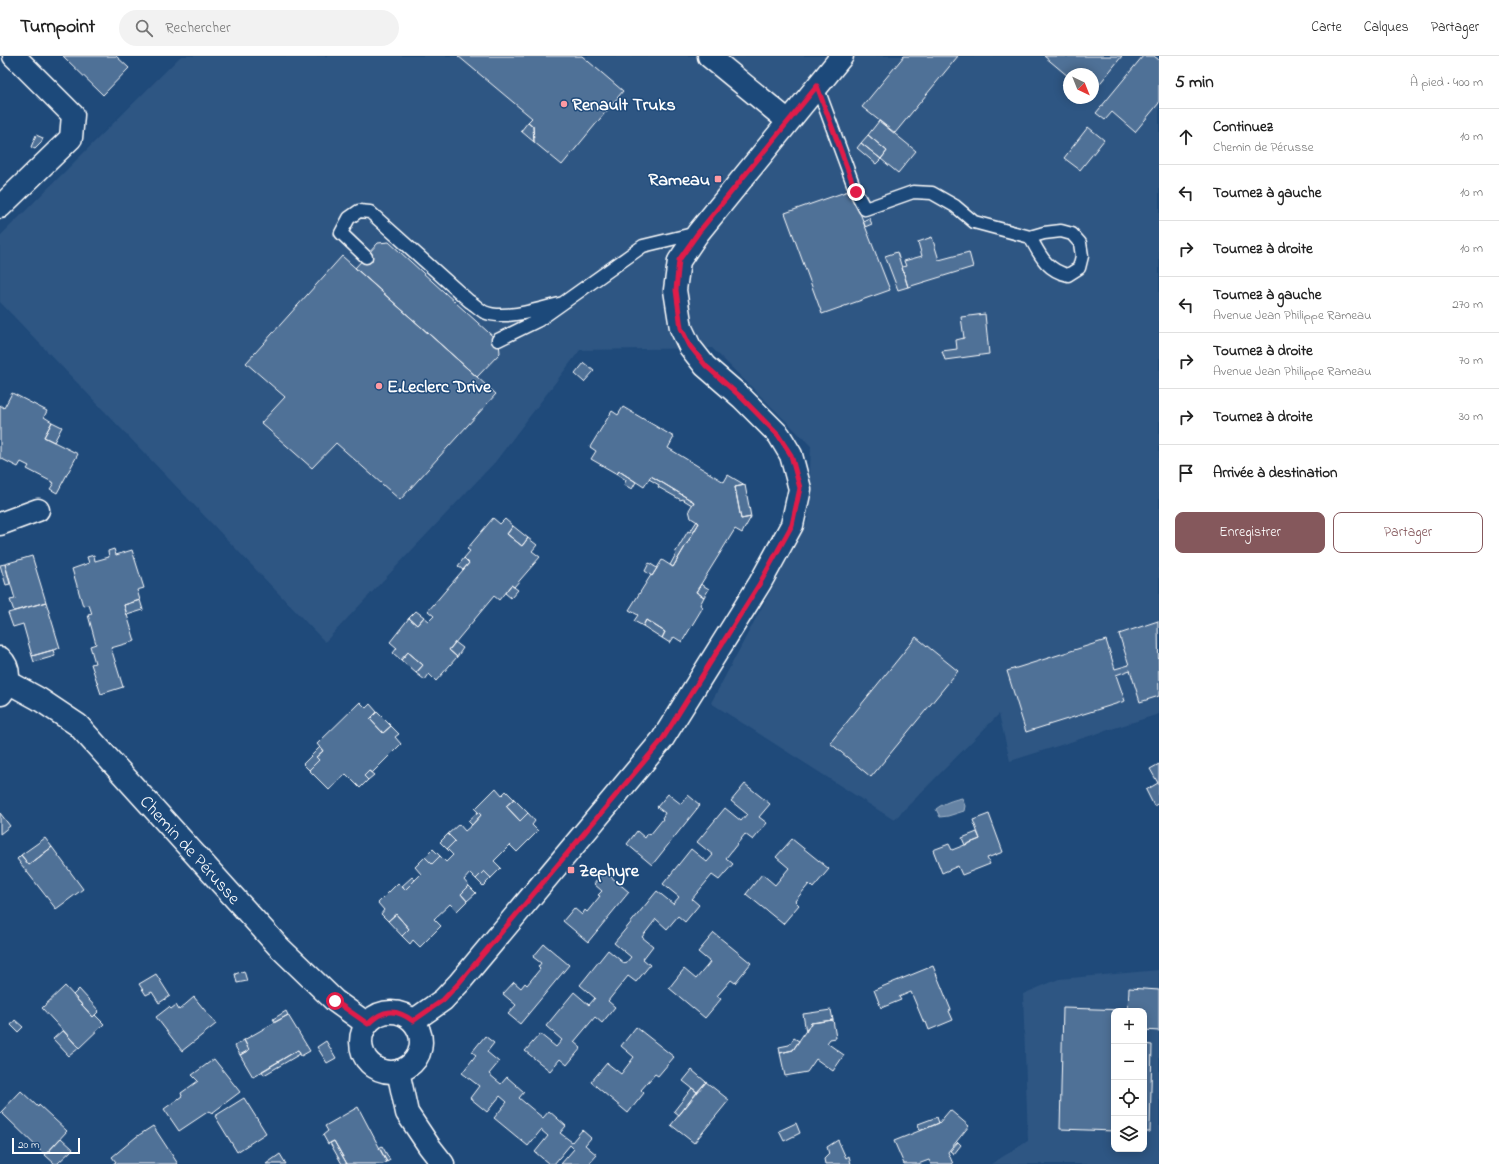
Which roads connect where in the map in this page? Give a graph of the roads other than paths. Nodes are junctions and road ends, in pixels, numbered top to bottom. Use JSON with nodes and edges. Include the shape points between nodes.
{"nodes":[{"id":1,"x":14,"y":56,"type":"edge"},
{"id":2,"x":709,"y":56,"type":"edge"},
{"id":3,"x":842,"y":56,"type":"edge"},
{"id":4,"x":817,"y":86,"type":"junction"},
{"id":5,"x":788,"y":121,"type":"junction"},
{"id":6,"x":0,"y":207,"type":"edge"},
{"id":7,"x":698,"y":233,"type":"junction"},
{"id":8,"x":1030,"y":237,"type":"dead end"},
{"id":9,"x":366,"y":257,"type":"dead end"},
{"id":10,"x":563,"y":303,"type":"junction"},
{"id":11,"x":498,"y":340,"type":"dead end"},
{"id":12,"x":38,"y":510,"type":"dead end"},
{"id":13,"x":0,"y":524,"type":"edge"},
{"id":14,"x":0,"y":658,"type":"edge"},
{"id":15,"x":4,"y":688,"type":"edge"},
{"id":16,"x":413,"y":1021,"type":"junction"},
{"id":17,"x":368,"y":1024,"type":"junction"},
{"id":18,"x":398,"y":1071,"type":"junction"},
{"id":19,"x":443,"y":1164,"type":"edge"}],
"edges":[{"from":1,"to":6,"type":"street","via":[[73,115],[70,138]]},
{"from":2,"to":5,"type":"street"},
{"from":3,"to":4,"type":"street"},
{"from":4,"to":5,"type":"street"},
{"from":4,"to":8,"type":"lane","via":[[856,192],[865,209],[913,192],[932,193],[955,206],[974,222]]},
{"from":5,"to":7,"type":"street"},
{"from":7,"to":10,"type":"lane","via":[[643,246]]},
{"from":7,"to":16,"type":"street","via":[[679,260],[676,290],[681,328],[690,346],[706,366],[778,435],[791,455],[800,488],[792,525],[760,583],[662,740],[459,983],[443,1000]]},
{"from":9,"to":10,"type":"lane","via":[[340,233],[349,218],[359,210],[370,212],[469,301],[485,312],[504,315]]},
{"from":10,"to":11,"type":"lane","via":[[539,320]]},
{"from":12,"to":13,"type":"street"},
{"from":14,"to":15,"type":"street","via":[[7,667],[8,674]]},
{"from":15,"to":17,"type":"street","name":"Chemin de Pérusse","via":[[39,699],[78,725],[278,946],[335,1001]]},
{"from":16,"to":17,"type":"street","via":[[400,1013],[385,1012],[375,1016]]},
{"from":16,"to":18,"type":"street","via":[[422,1041],[420,1051],[408,1067]]},
{"from":17,"to":18,"type":"street","via":[[361,1043],[363,1053],[378,1069]]},
{"from":18,"to":19,"type":"street","via":[[407,1113]]}]}
